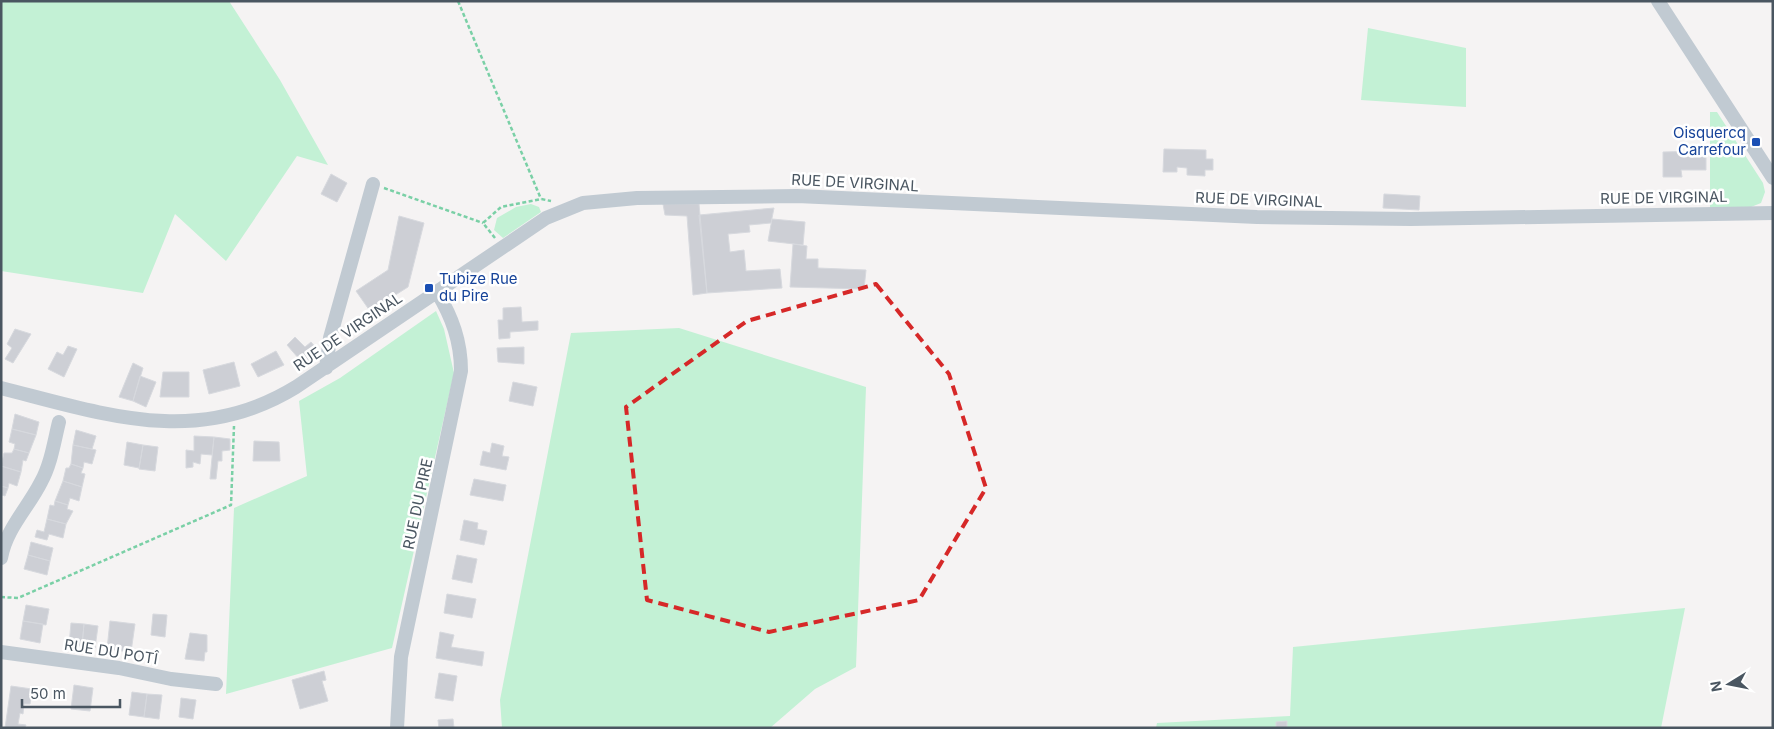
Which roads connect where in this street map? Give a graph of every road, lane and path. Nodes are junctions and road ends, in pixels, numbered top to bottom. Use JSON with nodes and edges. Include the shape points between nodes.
{"nodes":[{"id":1,"x":458,"y":1,"type":"edge"},
{"id":2,"x":1658,"y":1,"type":"edge"},
{"id":3,"x":1773,"y":178,"type":"edge"},
{"id":4,"x":373,"y":184,"type":"joint"},
{"id":5,"x":1773,"y":213,"type":"edge"},
{"id":6,"x":483,"y":223,"type":"junction"},
{"id":7,"x":503,"y":246,"type":"junction"},
{"id":8,"x":437,"y":292,"type":"junction"},
{"id":9,"x":326,"y":368,"type":"junction"},
{"id":10,"x":1,"y":388,"type":"edge"},
{"id":11,"x":232,"y":414,"type":"junction"},
{"id":12,"x":59,"y":422,"type":"dead end"},
{"id":13,"x":1,"y":558,"type":"edge"},
{"id":14,"x":1,"y":596,"type":"edge"},
{"id":15,"x":1,"y":652,"type":"edge"},
{"id":16,"x":216,"y":684,"type":"dead end"},
{"id":17,"x":397,"y":728,"type":"edge"}],
"edges":[{"from":1,"to":6,"type":"path","via":[[540,199],[501,207]]},
{"from":2,"to":3,"type":"street"},
{"from":4,"to":6,"type":"path"},
{"from":4,"to":9,"type":"street","via":[[330,338]]},
{"from":5,"to":7,"type":"street","name":"RUE DE VIRGINAL","via":[[1401,219],[1237,216],[797,196],[656,197],[583,203],[546,218]]},
{"from":6,"to":7,"type":"path"},
{"from":7,"to":8,"type":"street","name":"RUE DE VIRGINAL"},
{"from":8,"to":9,"type":"street","name":"RUE DE VIRGINAL"},
{"from":8,"to":17,"type":"street","name":"RUE DU PIRE","via":[[451,315],[458,339],[461,371],[401,657]]},
{"from":9,"to":11,"type":"street","name":"RUE DE VIRGINAL","via":[[283,395]]},
{"from":10,"to":11,"type":"street","name":"RUE DE VIRGINAL","via":[[148,422],[187,422]]},
{"from":11,"to":14,"type":"path","via":[[231,505],[18,598]]},
{"from":12,"to":13,"type":"street","via":[[42,482],[16,522]]},
{"from":15,"to":16,"type":"street","name":"RUE DU POTÎ"}]}
